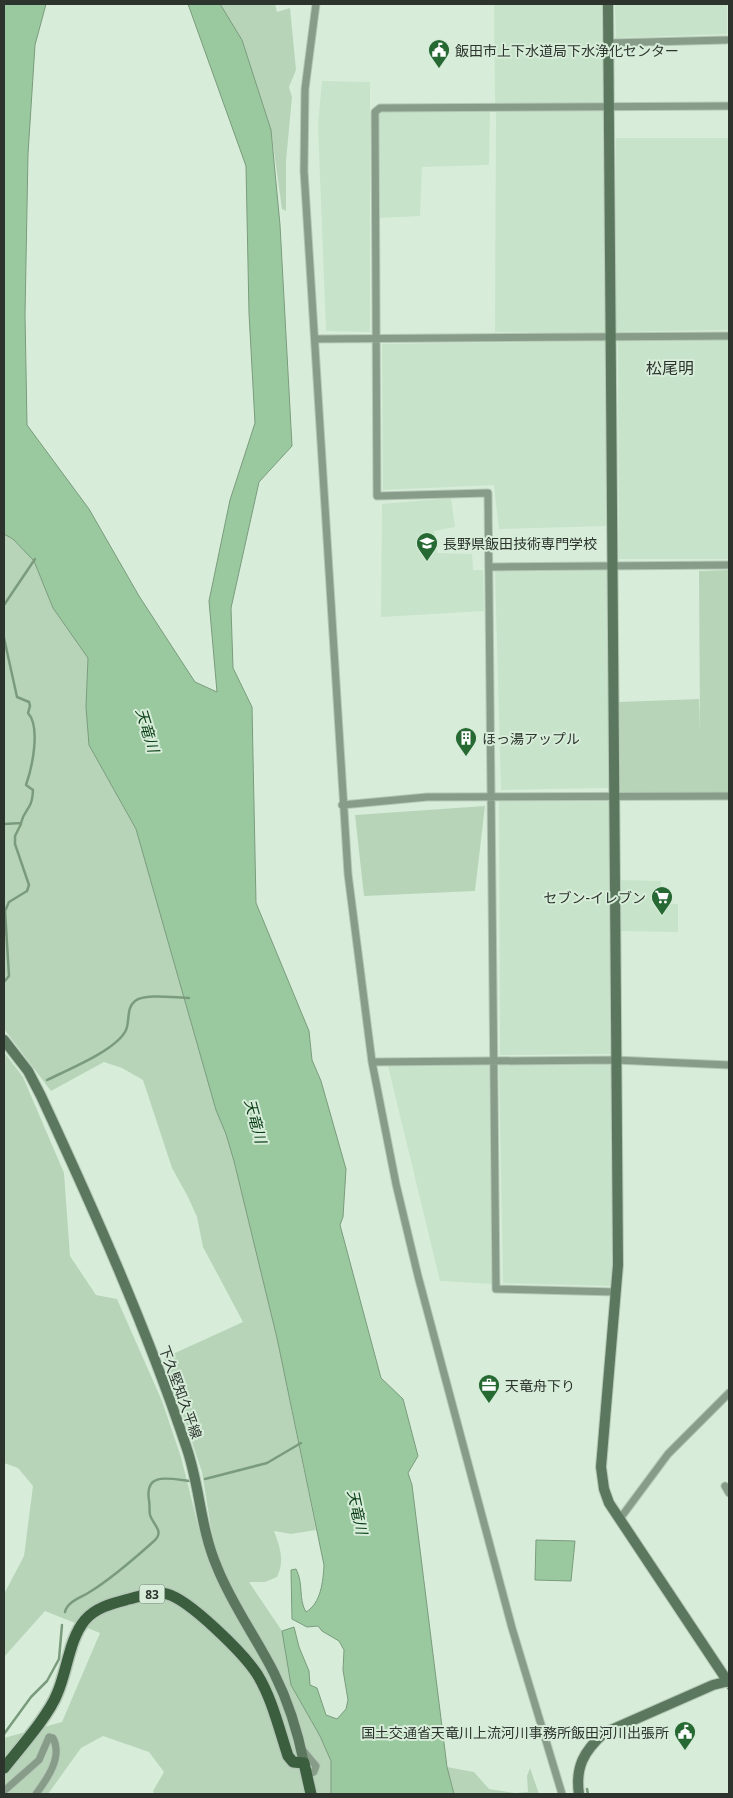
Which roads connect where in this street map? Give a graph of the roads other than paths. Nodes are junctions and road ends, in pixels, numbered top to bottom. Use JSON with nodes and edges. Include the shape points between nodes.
{"nodes":[{"id":1,"x":316,"y":4,"type":"edge"},
{"id":2,"x":608,"y":4,"type":"edge"},
{"id":3,"x":726,"y":40,"type":"dead end"},
{"id":4,"x":609,"y":43,"type":"junction"},
{"id":5,"x":610,"y":106,"type":"junction"},
{"id":6,"x":729,"y":106,"type":"edge"},
{"id":7,"x":729,"y":336,"type":"edge"},
{"id":8,"x":610,"y":337,"type":"junction"},
{"id":9,"x":376,"y":338,"type":"junction"},
{"id":10,"x":315,"y":339,"type":"junction"},
{"id":11,"x":729,"y":565,"type":"edge"},
{"id":12,"x":613,"y":566,"type":"junction"},
{"id":13,"x":489,"y":567,"type":"junction"},
{"id":14,"x":729,"y":796,"type":"edge"},
{"id":15,"x":492,"y":797,"type":"junction"},
{"id":16,"x":614,"y":797,"type":"junction"},
{"id":17,"x":342,"y":805,"type":"junction"},
{"id":18,"x":4,"y":1040,"type":"edge"},
{"id":19,"x":615,"y":1060,"type":"junction"},
{"id":20,"x":492,"y":1061,"type":"junction"},
{"id":21,"x":372,"y":1062,"type":"junction"},
{"id":22,"x":729,"y":1065,"type":"edge"},
{"id":23,"x":616,"y":1292,"type":"junction"},
{"id":24,"x":729,"y":1393,"type":"edge"},
{"id":25,"x":619,"y":1520,"type":"junction"},
{"id":26,"x":729,"y":1682,"type":"edge"},
{"id":27,"x":4,"y":1768,"type":"edge"},
{"id":28,"x":305,"y":1769,"type":"junction"},
{"id":29,"x":4,"y":1791,"type":"edge"},
{"id":30,"x":36,"y":1794,"type":"edge"},
{"id":31,"x":311,"y":1794,"type":"edge"},
{"id":32,"x":562,"y":1794,"type":"edge"},
{"id":33,"x":579,"y":1794,"type":"edge"}],
"edges":[{"from":1,"to":10,"type":"street","via":[[305,89],[304,171]]},
{"from":2,"to":4,"type":"street"},
{"from":3,"to":4,"type":"street"},
{"from":4,"to":5,"type":"street"},
{"from":5,"to":6,"type":"street"},
{"from":5,"to":8,"type":"street"},
{"from":5,"to":9,"type":"street","via":[[380,108],[375,112]]},
{"from":7,"to":8,"type":"street"},
{"from":8,"to":9,"type":"street"},
{"from":8,"to":12,"type":"street"},
{"from":9,"to":10,"type":"street"},
{"from":9,"to":13,"type":"street","via":[[377,496],[488,493]]},
{"from":10,"to":17,"type":"street"},
{"from":11,"to":12,"type":"street"},
{"from":12,"to":13,"type":"street"},
{"from":12,"to":16,"type":"street"},
{"from":13,"to":15,"type":"street"},
{"from":14,"to":16,"type":"street"},
{"from":15,"to":16,"type":"street"},
{"from":15,"to":17,"type":"street","via":[[427,797]]},
{"from":15,"to":20,"type":"street"},
{"from":16,"to":19,"type":"street"},
{"from":17,"to":21,"type":"street"},
{"from":18,"to":28,"type":"street","name":"下久堅知久平線","via":[[28,1071],[41,1096],[138,1320],[187,1448],[206,1536],[216,1566],[276,1676]]},
{"from":19,"to":20,"type":"street"},
{"from":19,"to":22,"type":"street"},
{"from":19,"to":23,"type":"street"},
{"from":20,"to":21,"type":"street"},
{"from":20,"to":23,"type":"street","via":[[496,1289]]},
{"from":21,"to":32,"type":"street","via":[[418,1276],[512,1628]]},
{"from":23,"to":25,"type":"street","via":[[601,1467],[604,1489]]},
{"from":24,"to":25,"type":"street","via":[[668,1454]]},
{"from":25,"to":26,"type":"street"},
{"from":26,"to":33,"type":"street","via":[[713,1685],[604,1733],[581,1760]]},
{"from":27,"to":28,"type":"main road","number":"83","via":[[56,1697],[74,1643],[87,1617],[110,1605],[158,1593],[178,1600],[244,1657],[263,1686],[288,1756]]},
{"from":28,"to":31,"type":"main road"},
{"from":29,"to":30,"type":"street","via":[[39,1760],[48,1737],[53,1738],[54,1761]]}]}
